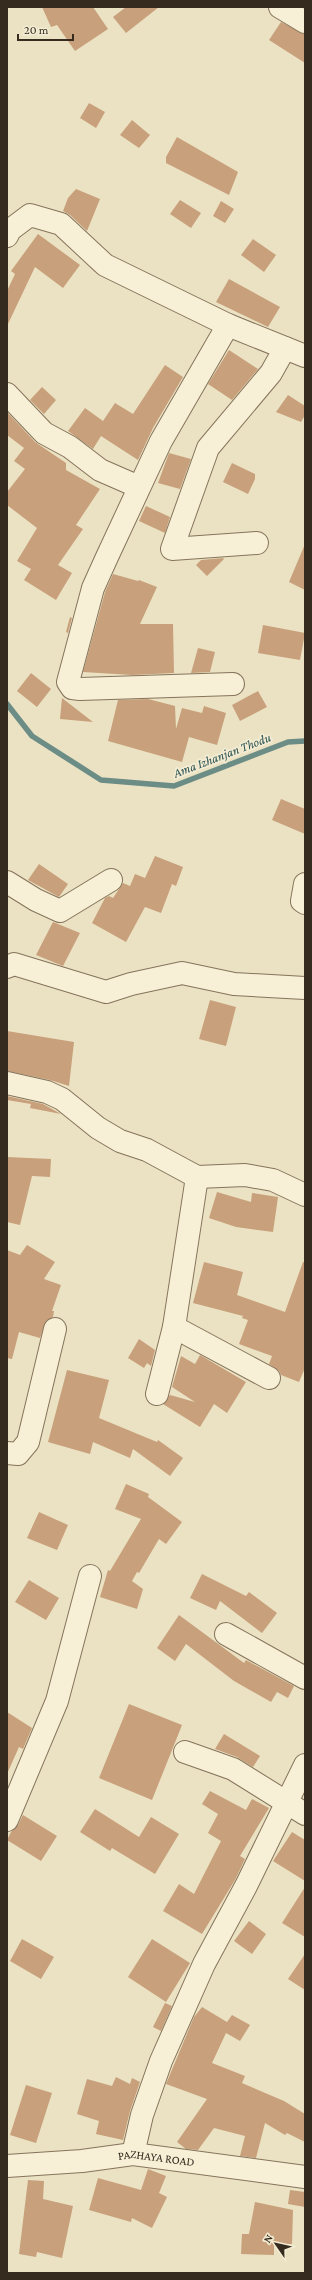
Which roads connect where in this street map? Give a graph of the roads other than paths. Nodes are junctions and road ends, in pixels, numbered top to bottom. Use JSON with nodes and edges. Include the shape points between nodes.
{"nodes":[{"id":1,"x":280,"y":7,"type":"edge"},
{"id":2,"x":305,"y":22,"type":"edge"},
{"id":3,"x":7,"y":236,"type":"edge"},
{"id":4,"x":228,"y":325,"type":"junction"},
{"id":5,"x":295,"y":352,"type":"edge"},
{"id":6,"x":7,"y":394,"type":"edge"},
{"id":7,"x":139,"y":487,"type":"junction"},
{"id":8,"x":257,"y":543,"type":"dead end"},
{"id":9,"x":233,"y":684,"type":"dead end"},
{"id":10,"x":111,"y":880,"type":"dead end"},
{"id":11,"x":7,"y":882,"type":"edge"},
{"id":12,"x":305,"y":884,"type":"edge"},
{"id":13,"x":305,"y":903,"type":"edge"},
{"id":14,"x":7,"y":967,"type":"edge"},
{"id":15,"x":305,"y":988,"type":"edge"},
{"id":16,"x":7,"y":1083,"type":"edge"},
{"id":17,"x":197,"y":1177,"type":"junction"},
{"id":18,"x":305,"y":1195,"type":"edge"},
{"id":19,"x":174,"y":1328,"type":"junction"},
{"id":20,"x":55,"y":1329,"type":"dead end"},
{"id":21,"x":269,"y":1378,"type":"dead end"},
{"id":22,"x":158,"y":1394,"type":"dead end"},
{"id":23,"x":7,"y":1453,"type":"edge"},
{"id":24,"x":90,"y":1576,"type":"dead end"},
{"id":25,"x":226,"y":1634,"type":"dead end"},
{"id":26,"x":305,"y":1678,"type":"edge"},
{"id":27,"x":185,"y":1752,"type":"dead end"},
{"id":28,"x":305,"y":1765,"type":"edge"},
{"id":29,"x":296,"y":1808,"type":"edge"},
{"id":30,"x":7,"y":1820,"type":"edge"},
{"id":31,"x":133,"y":2154,"type":"junction"},
{"id":32,"x":7,"y":2166,"type":"edge"},
{"id":33,"x":305,"y":2177,"type":"edge"}],
"edges":[{"from":1,"to":2,"type":"street"},
{"from":3,"to":4,"type":"street","via":[[10,230],[30,215],[61,224],[105,265]]},
{"from":4,"to":5,"type":"street"},
{"from":4,"to":7,"type":"street","via":[[161,441]]},
{"from":5,"to":8,"type":"street","via":[[271,373],[208,448],[172,549]]},
{"from":6,"to":7,"type":"street","via":[[44,433],[70,447],[100,470]]},
{"from":7,"to":9,"type":"street","via":[[93,588],[68,682],[72,688],[80,689]]},
{"from":10,"to":11,"type":"street","via":[[60,911]]},
{"from":12,"to":13,"type":"street","via":[[302,901]]},
{"from":14,"to":15,"type":"street","via":[[14,964],[106,992],[182,973],[234,984]]},
{"from":16,"to":17,"type":"street","via":[[47,1092],[62,1099],[98,1128],[120,1141],[147,1150]]},
{"from":17,"to":18,"type":"street","via":[[245,1175],[273,1180]]},
{"from":17,"to":19,"type":"street"},
{"from":19,"to":21,"type":"street"},
{"from":19,"to":22,"type":"street"},
{"from":20,"to":23,"type":"street","via":[[28,1442],[18,1454]]},
{"from":24,"to":30,"type":"street","via":[[58,1701]]},
{"from":25,"to":26,"type":"street"},
{"from":27,"to":29,"type":"street","via":[[233,1769]]},
{"from":28,"to":29,"type":"street"},
{"from":29,"to":31,"type":"street","via":[[204,1964],[161,2061],[142,2115]]},
{"from":31,"to":32,"type":"street","name":"PAZHAYA ROAD","via":[[82,2161]]},
{"from":31,"to":33,"type":"street","name":"PAZHAYA ROAD"}]}
